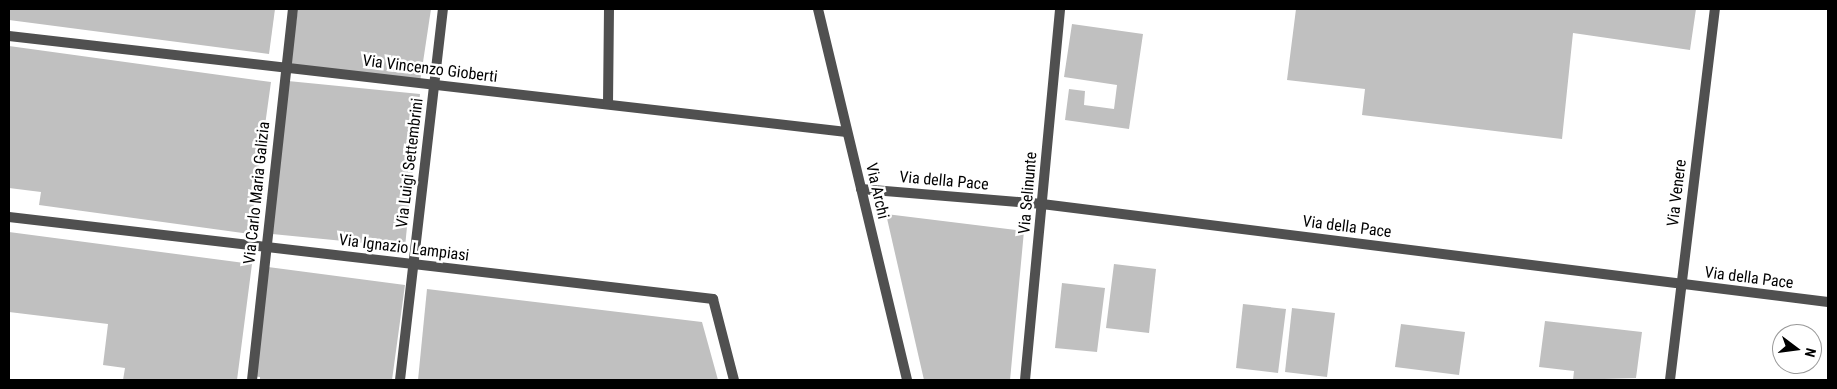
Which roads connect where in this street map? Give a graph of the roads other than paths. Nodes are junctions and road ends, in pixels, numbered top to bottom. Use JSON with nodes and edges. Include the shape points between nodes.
{"nodes":[{"id":1,"x":293,"y":9,"type":"edge"},
{"id":2,"x":443,"y":9,"type":"edge"},
{"id":3,"x":609,"y":9,"type":"edge"},
{"id":4,"x":818,"y":9,"type":"edge"},
{"id":5,"x":1060,"y":9,"type":"edge"},
{"id":6,"x":1715,"y":9,"type":"edge"},
{"id":7,"x":9,"y":36,"type":"edge"},
{"id":8,"x":286,"y":67,"type":"junction"},
{"id":9,"x":434,"y":84,"type":"junction"},
{"id":10,"x":608,"y":104,"type":"junction"},
{"id":11,"x":847,"y":132,"type":"junction"},
{"id":12,"x":861,"y":189,"type":"junction"},
{"id":13,"x":1042,"y":204,"type":"junction"},
{"id":14,"x":9,"y":217,"type":"edge"},
{"id":15,"x":267,"y":247,"type":"junction"},
{"id":16,"x":414,"y":265,"type":"junction"},
{"id":17,"x":1681,"y":285,"type":"junction"},
{"id":18,"x":1828,"y":302,"type":"edge"},
{"id":19,"x":252,"y":380,"type":"edge"},
{"id":20,"x":400,"y":380,"type":"edge"},
{"id":21,"x":734,"y":380,"type":"edge"},
{"id":22,"x":906,"y":380,"type":"edge"},
{"id":23,"x":1025,"y":380,"type":"edge"},
{"id":24,"x":1670,"y":380,"type":"edge"}],
"edges":[{"from":1,"to":8,"type":"street","name":"Via Carlo Maria Galizia"},
{"from":2,"to":9,"type":"street","name":"Via Luigi Settembrini"},
{"from":3,"to":10,"type":"street"},
{"from":4,"to":11,"type":"street","name":"Via Archi"},
{"from":5,"to":13,"type":"street","name":"Via Selinunte"},
{"from":6,"to":17,"type":"street","name":"Via Venere"},
{"from":7,"to":8,"type":"street","name":"Via Vincenzo Gioberti"},
{"from":8,"to":9,"type":"street","name":"Via Vincenzo Gioberti"},
{"from":8,"to":15,"type":"street","name":"Via Carlo Maria Galizia"},
{"from":9,"to":10,"type":"street","name":"Via Vincenzo Gioberti"},
{"from":9,"to":16,"type":"street","name":"Via Luigi Settembrini"},
{"from":10,"to":11,"type":"street","name":"Via Vincenzo Gioberti"},
{"from":11,"to":12,"type":"street","name":"Via Archi"},
{"from":12,"to":13,"type":"street","name":"Via della Pace"},
{"from":12,"to":22,"type":"street","name":"Via Archi"},
{"from":13,"to":17,"type":"street","name":"Via della Pace"},
{"from":13,"to":23,"type":"street","name":"Via Selinunte"},
{"from":14,"to":15,"type":"street","name":"Via Ignazio Lampiasi"},
{"from":15,"to":16,"type":"street","name":"Via Ignazio Lampiasi"},
{"from":15,"to":19,"type":"street","name":"Via Carlo Maria Galizia"},
{"from":16,"to":20,"type":"street","name":"Via Luigi Settembrini"},
{"from":16,"to":21,"type":"street","name":"Via Ignazio Lampiasi","via":[[713,298]]},
{"from":17,"to":18,"type":"street","name":"Via della Pace"},
{"from":17,"to":24,"type":"street","name":"Via Venere"}]}
